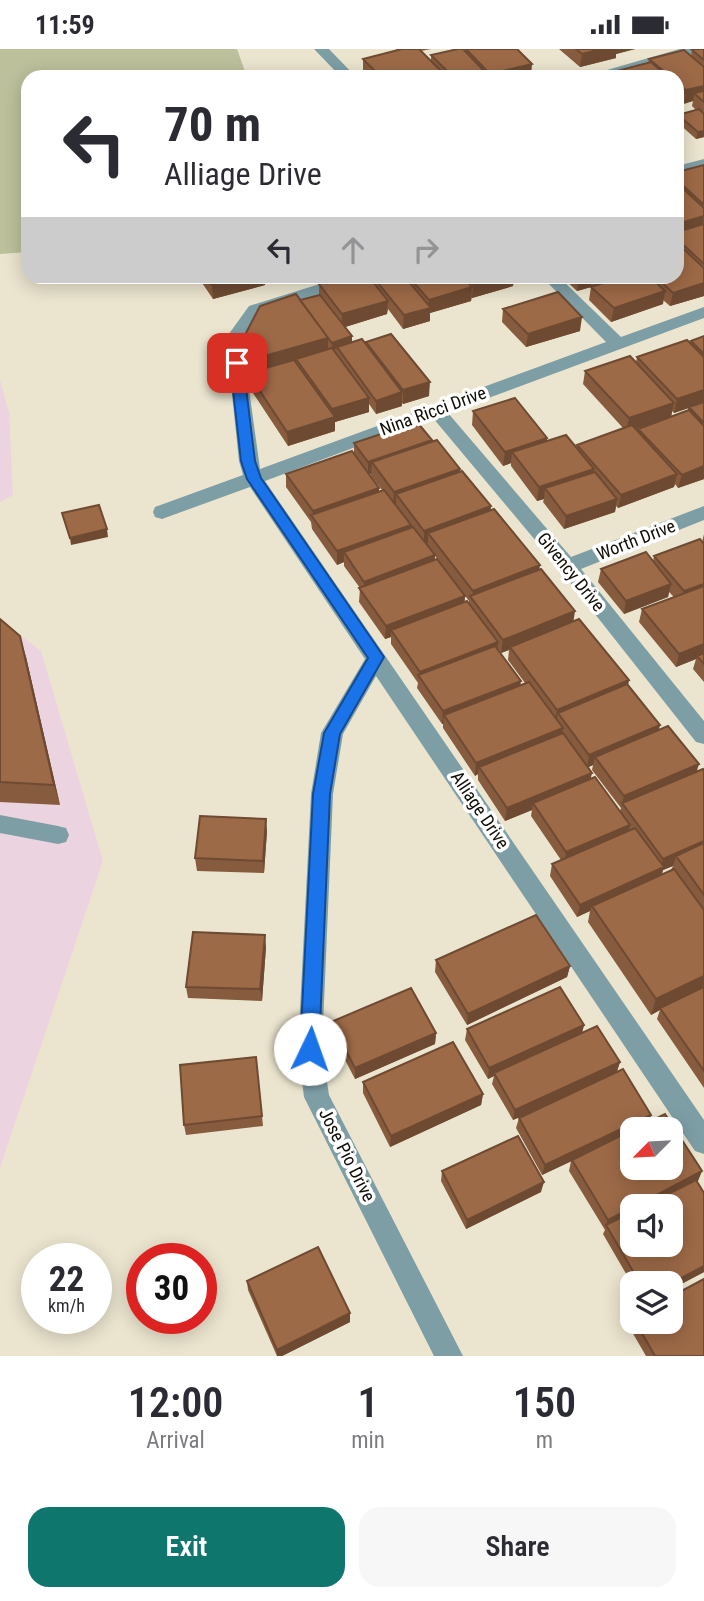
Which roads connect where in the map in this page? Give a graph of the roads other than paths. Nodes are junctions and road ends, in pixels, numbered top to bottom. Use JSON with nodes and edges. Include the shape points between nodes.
{"nodes":[{"id":1,"x":321,"y":49,"type":"edge"},
{"id":2,"x":695,"y":49,"type":"edge"},
{"id":3,"x":342,"y":70,"type":"edge"},
{"id":4,"x":622,"y":70,"type":"edge"},
{"id":5,"x":704,"y":163,"type":"edge"},
{"id":6,"x":684,"y":169,"type":"edge"},
{"id":7,"x":336,"y":284,"type":"edge"},
{"id":8,"x":557,"y":284,"type":"edge"},
{"id":9,"x":704,"y":312,"type":"edge"},
{"id":10,"x":618,"y":344,"type":"junction"},
{"id":11,"x":436,"y":410,"type":"junction"},
{"id":12,"x":254,"y":479,"type":"junction"},
{"id":13,"x":162,"y":512,"type":"dead end"},
{"id":14,"x":704,"y":513,"type":"edge"},
{"id":15,"x":568,"y":566,"type":"junction"},
{"id":16,"x":377,"y":657,"type":"junction"},
{"id":17,"x":704,"y":736,"type":"edge"},
{"id":18,"x":0,"y":824,"type":"edge"},
{"id":19,"x":58,"y":835,"type":"dead end"},
{"id":20,"x":704,"y":1142,"type":"edge"},
{"id":21,"x":449,"y":1356,"type":"edge"}],
"edges":[{"from":1,"to":3,"type":"street"},
{"from":2,"to":4,"type":"street"},
{"from":5,"to":6,"type":"street"},
{"from":7,"to":12,"type":"street","via":[[256,310],[234,338]]},
{"from":8,"to":10,"type":"street"},
{"from":9,"to":10,"type":"street","name":"Nina Ricci Drive"},
{"from":10,"to":11,"type":"street","name":"Nina Ricci Drive"},
{"from":11,"to":12,"type":"street","name":"Nina Ricci Drive"},
{"from":11,"to":15,"type":"street","name":"Givency Drive"},
{"from":12,"to":13,"type":"street","name":"Nina Ricci Drive"},
{"from":12,"to":16,"type":"street","name":"Alliage Drive"},
{"from":14,"to":15,"type":"street","name":"Worth Drive"},
{"from":15,"to":17,"type":"street","name":"Givency Drive"},
{"from":16,"to":20,"type":"street","name":"Alliage Drive"},
{"from":16,"to":21,"type":"street","name":"Jose Pio Drive","via":[[332,733],[321,794],[310,1049],[317,1097]]},
{"from":18,"to":19,"type":"street"}]}
